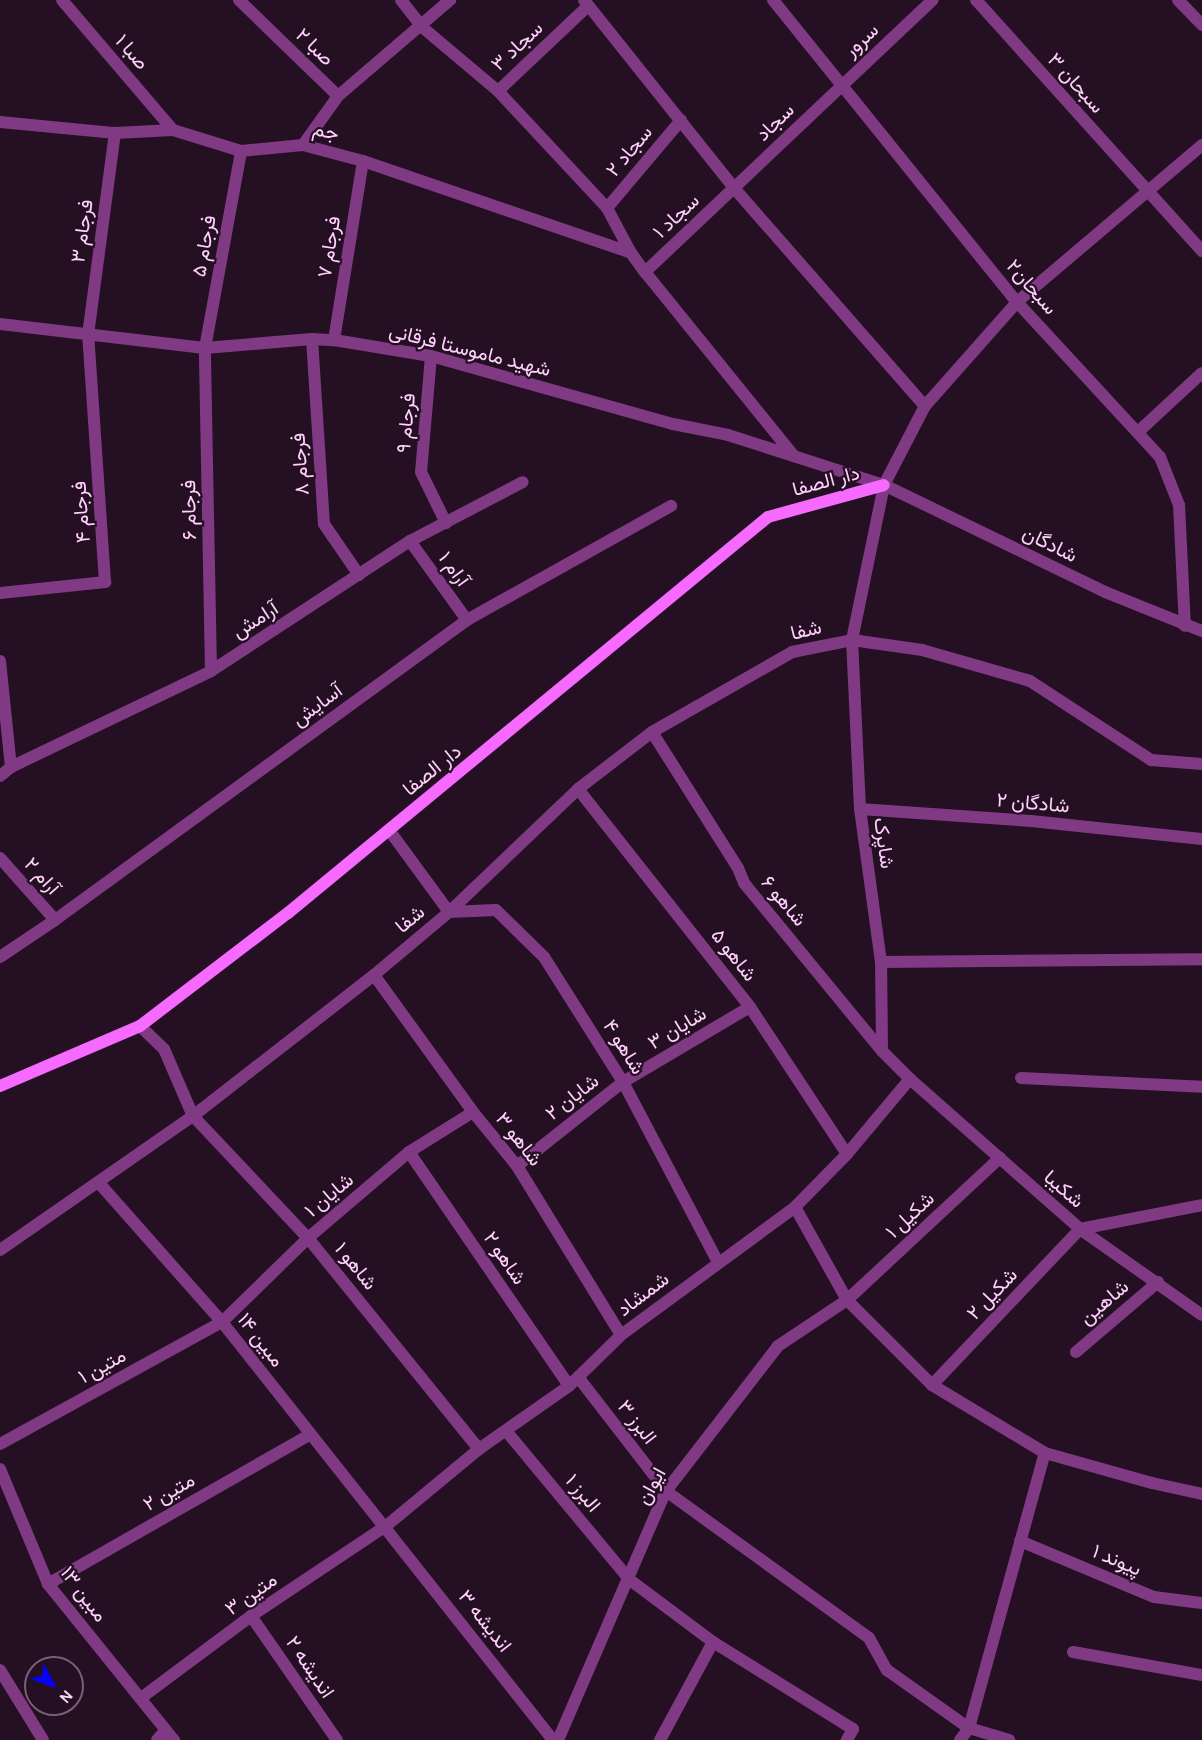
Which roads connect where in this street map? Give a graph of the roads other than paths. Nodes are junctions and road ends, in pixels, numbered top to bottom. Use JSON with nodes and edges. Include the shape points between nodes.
{"nodes":[{"id":1,"x":62,"y":0,"type":"edge"},
{"id":2,"x":239,"y":0,"type":"edge"},
{"id":3,"x":401,"y":0,"type":"edge"},
{"id":4,"x":450,"y":0,"type":"edge"},
{"id":5,"x":773,"y":0,"type":"edge"},
{"id":6,"x":933,"y":0,"type":"edge"},
{"id":7,"x":976,"y":0,"type":"edge"},
{"id":8,"x":1178,"y":0,"type":"edge"},
{"id":9,"x":586,"y":3,"type":"edge"},
{"id":10,"x":1202,"y":25,"type":"edge"},
{"id":11,"x":422,"y":27,"type":"junction"},
{"id":12,"x":843,"y":84,"type":"junction"},
{"id":13,"x":498,"y":90,"type":"junction"},
{"id":14,"x":338,"y":96,"type":"junction"},
{"id":15,"x":681,"y":120,"type":"junction"},
{"id":16,"x":0,"y":122,"type":"edge"},
{"id":17,"x":173,"y":130,"type":"junction"},
{"id":18,"x":115,"y":134,"type":"junction"},
{"id":19,"x":303,"y":145,"type":"junction"},
{"id":20,"x":1202,"y":145,"type":"edge"},
{"id":21,"x":241,"y":151,"type":"junction"},
{"id":22,"x":363,"y":161,"type":"junction"},
{"id":23,"x":734,"y":188,"type":"junction"},
{"id":24,"x":1147,"y":192,"type":"junction"},
{"id":25,"x":607,"y":208,"type":"junction"},
{"id":26,"x":1202,"y":251,"type":"edge"},
{"id":27,"x":631,"y":254,"type":"junction"},
{"id":28,"x":645,"y":272,"type":"junction"},
{"id":29,"x":1017,"y":302,"type":"junction"},
{"id":30,"x":0,"y":324,"type":"edge"},
{"id":31,"x":88,"y":334,"type":"junction"},
{"id":32,"x":312,"y":339,"type":"junction"},
{"id":33,"x":334,"y":340,"type":"junction"},
{"id":34,"x":205,"y":348,"type":"junction"},
{"id":35,"x":431,"y":356,"type":"junction"},
{"id":36,"x":1202,"y":373,"type":"edge"},
{"id":37,"x":925,"y":406,"type":"junction"},
{"id":38,"x":1138,"y":432,"type":"junction"},
{"id":39,"x":795,"y":457,"type":"junction"},
{"id":40,"x":523,"y":482,"type":"dead end"},
{"id":41,"x":884,"y":485,"type":"junction"},
{"id":42,"x":671,"y":506,"type":"dead end"},
{"id":43,"x":446,"y":523,"type":"junction"},
{"id":44,"x":410,"y":541,"type":"junction"},
{"id":45,"x":359,"y":575,"type":"junction"},
{"id":46,"x":0,"y":593,"type":"edge"},
{"id":47,"x":467,"y":620,"type":"junction"},
{"id":48,"x":1185,"y":626,"type":"junction"},
{"id":49,"x":1202,"y":631,"type":"edge"},
{"id":50,"x":852,"y":640,"type":"junction"},
{"id":51,"x":0,"y":661,"type":"edge"},
{"id":52,"x":211,"y":671,"type":"junction"},
{"id":53,"x":652,"y":732,"type":"junction"},
{"id":54,"x":1202,"y":764,"type":"edge"},
{"id":55,"x":11,"y":767,"type":"junction"},
{"id":56,"x":0,"y":776,"type":"edge"},
{"id":57,"x":578,"y":789,"type":"junction"},
{"id":58,"x":860,"y":809,"type":"junction"},
{"id":59,"x":389,"y":830,"type":"junction"},
{"id":60,"x":1202,"y":839,"type":"edge"},
{"id":61,"x":0,"y":858,"type":"edge"},
{"id":62,"x":449,"y":912,"type":"junction"},
{"id":63,"x":55,"y":920,"type":"junction"},
{"id":64,"x":0,"y":957,"type":"edge"},
{"id":65,"x":1202,"y":959,"type":"edge"},
{"id":66,"x":881,"y":962,"type":"junction"},
{"id":67,"x":374,"y":975,"type":"junction"},
{"id":68,"x":750,"y":1007,"type":"junction"},
{"id":69,"x":140,"y":1026,"type":"junction"},
{"id":70,"x":882,"y":1051,"type":"junction"},
{"id":71,"x":1021,"y":1078,"type":"dead end"},
{"id":72,"x":910,"y":1079,"type":"junction"},
{"id":73,"x":623,"y":1082,"type":"junction"},
{"id":74,"x":0,"y":1086,"type":"edge"},
{"id":75,"x":1202,"y":1088,"type":"edge"},
{"id":76,"x":472,"y":1112,"type":"junction"},
{"id":77,"x":193,"y":1116,"type":"junction"},
{"id":78,"x":409,"y":1152,"type":"junction"},
{"id":79,"x":847,"y":1154,"type":"junction"},
{"id":80,"x":1000,"y":1158,"type":"junction"},
{"id":81,"x":517,"y":1166,"type":"junction"},
{"id":82,"x":99,"y":1183,"type":"junction"},
{"id":83,"x":1202,"y":1205,"type":"edge"},
{"id":84,"x":795,"y":1207,"type":"junction"},
{"id":85,"x":1080,"y":1229,"type":"junction"},
{"id":86,"x":308,"y":1238,"type":"junction"},
{"id":87,"x":0,"y":1250,"type":"edge"},
{"id":88,"x":718,"y":1262,"type":"junction"},
{"id":89,"x":1158,"y":1282,"type":"junction"},
{"id":90,"x":847,"y":1300,"type":"junction"},
{"id":91,"x":1202,"y":1315,"type":"edge"},
{"id":92,"x":222,"y":1322,"type":"junction"},
{"id":93,"x":621,"y":1335,"type":"junction"},
{"id":94,"x":1076,"y":1352,"type":"dead end"},
{"id":95,"x":573,"y":1382,"type":"junction"},
{"id":96,"x":932,"y":1385,"type":"junction"},
{"id":97,"x":507,"y":1432,"type":"junction"},
{"id":98,"x":309,"y":1435,"type":"junction"},
{"id":99,"x":0,"y":1444,"type":"edge"},
{"id":100,"x":479,"y":1449,"type":"junction"},
{"id":101,"x":1045,"y":1453,"type":"junction"},
{"id":102,"x":0,"y":1469,"type":"edge"},
{"id":103,"x":666,"y":1491,"type":"junction"},
{"id":104,"x":1202,"y":1494,"type":"edge"},
{"id":105,"x":387,"y":1526,"type":"junction"},
{"id":106,"x":1020,"y":1541,"type":"junction"},
{"id":107,"x":630,"y":1580,"type":"junction"},
{"id":108,"x":48,"y":1584,"type":"junction"},
{"id":109,"x":1202,"y":1603,"type":"edge"},
{"id":110,"x":252,"y":1616,"type":"junction"},
{"id":111,"x":713,"y":1642,"type":"junction"},
{"id":112,"x":1073,"y":1652,"type":"dead end"},
{"id":113,"x":0,"y":1670,"type":"edge"},
{"id":114,"x":1202,"y":1675,"type":"edge"},
{"id":115,"x":141,"y":1698,"type":"junction"},
{"id":116,"x":969,"y":1728,"type":"junction"},
{"id":117,"x":170,"y":1735,"type":"edge"},
{"id":118,"x":43,"y":1740,"type":"edge"},
{"id":119,"x":157,"y":1740,"type":"edge"},
{"id":120,"x":337,"y":1740,"type":"edge"},
{"id":121,"x":553,"y":1740,"type":"edge"},
{"id":122,"x":558,"y":1740,"type":"edge"},
{"id":123,"x":660,"y":1740,"type":"edge"},
{"id":124,"x":847,"y":1740,"type":"edge"},
{"id":125,"x":960,"y":1740,"type":"edge"},
{"id":126,"x":1009,"y":1740,"type":"edge"}],
"edges":[{"from":1,"to":17,"type":"street","name":"صبا ۱"},
{"from":2,"to":14,"type":"street","name":"صبا ۲"},
{"from":3,"to":11,"type":"street"},
{"from":4,"to":11,"type":"street"},
{"from":5,"to":12,"type":"street","name":"سبحان۲"},
{"from":6,"to":12,"type":"street","name":"سرور"},
{"from":7,"to":24,"type":"street","name":"سبحان ۳"},
{"from":8,"to":10,"type":"street"},
{"from":9,"to":13,"type":"street","name":"سجاد ۳"},
{"from":9,"to":15,"type":"street"},
{"from":11,"to":13,"type":"street"},
{"from":11,"to":14,"type":"street"},
{"from":12,"to":23,"type":"street","name":"سجاد"},
{"from":12,"to":29,"type":"street","name":"سبحان۲"},
{"from":13,"to":25,"type":"street"},
{"from":14,"to":19,"type":"street"},
{"from":15,"to":23,"type":"street"},
{"from":15,"to":25,"type":"street","name":"سجاد ۲"},
{"from":16,"to":18,"type":"street","name":"جم"},
{"from":17,"to":18,"type":"street","name":"جم"},
{"from":17,"to":21,"type":"street","name":"جم"},
{"from":18,"to":31,"type":"street","name":"فرجام ۳"},
{"from":19,"to":21,"type":"street","name":"جم"},
{"from":19,"to":22,"type":"street","name":"جم"},
{"from":20,"to":24,"type":"street","name":"شاپرک"},
{"from":21,"to":34,"type":"street","name":"فرجام ۵"},
{"from":22,"to":27,"type":"street","name":"جم"},
{"from":22,"to":33,"type":"street","name":"فرجام ۷"},
{"from":23,"to":28,"type":"street","name":"سجاد ۱"},
{"from":23,"to":37,"type":"street"},
{"from":24,"to":26,"type":"street","name":"سبحان ۳"},
{"from":24,"to":29,"type":"street","name":"شاپرک"},
{"from":25,"to":27,"type":"street"},
{"from":27,"to":28,"type":"street"},
{"from":28,"to":39,"type":"street"},
{"from":29,"to":37,"type":"street","name":"شاپرک"},
{"from":29,"to":38,"type":"street","name":"سبحان۲"},
{"from":30,"to":31,"type":"street","name":"شهید ماموستا فرقانی"},
{"from":31,"to":34,"type":"street","name":"شهید ماموستا فرقانی"},
{"from":31,"to":46,"type":"street","name":"فرجام ۴","via":[[105,582]]},
{"from":32,"to":33,"type":"street","name":"شهید ماموستا فرقانی"},
{"from":32,"to":34,"type":"street","name":"شهید ماموستا فرقانی"},
{"from":32,"to":45,"type":"street","name":"فرجام ۸","via":[[324,524]]},
{"from":33,"to":35,"type":"street","name":"شهید ماموستا فرقانی"},
{"from":34,"to":52,"type":"street","name":"فرجام ۶"},
{"from":35,"to":39,"type":"street","name":"شهید ماموستا فرقانی","via":[[673,424],[728,435]]},
{"from":35,"to":43,"type":"street","name":"فرجام ۹","via":[[421,472]]},
{"from":36,"to":38,"type":"street"},
{"from":37,"to":41,"type":"street","name":"شاپرک"},
{"from":38,"to":48,"type":"street","name":"سبحان۲","via":[[1160,457],[1179,505]]},
{"from":39,"to":41,"type":"street","name":"شهید ماموستا فرقانی"},
{"from":40,"to":43,"type":"street","name":"آرامش"},
{"from":41,"to":48,"type":"street","name":"شادگان","via":[[1105,592]]},
{"from":41,"to":50,"type":"street","name":"شاپرک"},
{"from":41,"to":59,"type":"main road","name":"دار الصفا","via":[[768,517]]},
{"from":42,"to":47,"type":"street","name":"آسایش"},
{"from":43,"to":44,"type":"street","name":"آرامش"},
{"from":44,"to":45,"type":"street","name":"آرامش"},
{"from":44,"to":47,"type":"street","name":"آرام ۱"},
{"from":45,"to":52,"type":"street","name":"آرامش"},
{"from":47,"to":63,"type":"street","name":"آسایش"},
{"from":48,"to":49,"type":"street","name":"شادگان"},
{"from":50,"to":53,"type":"street","name":"شفا","via":[[792,652]]},
{"from":50,"to":54,"type":"street","name":"شفا","via":[[922,650],[1030,681],[1151,760]]},
{"from":50,"to":58,"type":"street","name":"شاپرک"},
{"from":51,"to":55,"type":"street"},
{"from":52,"to":55,"type":"street","name":"آرامش"},
{"from":53,"to":57,"type":"street","name":"شفا"},
{"from":53,"to":70,"type":"street","name":"شاهو ۶","via":[[744,883]]},
{"from":55,"to":56,"type":"street","name":"آرامش"},
{"from":57,"to":62,"type":"street","name":"شفا"},
{"from":57,"to":68,"type":"street","name":"شاهو ۵"},
{"from":58,"to":60,"type":"street","name":"شادگان ۲"},
{"from":58,"to":66,"type":"street","name":"شاپرک"},
{"from":59,"to":62,"type":"street"},
{"from":59,"to":69,"type":"main road","name":"دار الصفا"},
{"from":61,"to":63,"type":"street","name":"آرام ۲"},
{"from":62,"to":67,"type":"street","name":"شفا"},
{"from":62,"to":73,"type":"street","name":"شاهو ۴","via":[[496,910],[544,957]]},
{"from":63,"to":64,"type":"street","name":"آسایش"},
{"from":65,"to":66,"type":"street"},
{"from":66,"to":70,"type":"street","name":"شاپرک"},
{"from":67,"to":76,"type":"street","name":"شاهو ۳"},
{"from":67,"to":77,"type":"street","name":"شفا"},
{"from":68,"to":73,"type":"street","name":"شایان ۳"},
{"from":68,"to":79,"type":"street","name":"شاهو ۵"},
{"from":69,"to":74,"type":"main road","name":"دار الصفا"},
{"from":69,"to":77,"type":"street","name":"شاهو ۱","via":[[164,1049]]},
{"from":70,"to":72,"type":"street","name":"شاهو ۶"},
{"from":71,"to":75,"type":"street"},
{"from":72,"to":79,"type":"street","name":"شمشاد"},
{"from":72,"to":80,"type":"street","name":"شکیبا"},
{"from":73,"to":81,"type":"street","name":"شایان ۲"},
{"from":73,"to":88,"type":"street","name":"شاهو ۴"},
{"from":76,"to":78,"type":"street","name":"شایان ۱"},
{"from":76,"to":81,"type":"street","name":"شاهو ۳"},
{"from":77,"to":82,"type":"street","name":"شفا"},
{"from":77,"to":86,"type":"street","name":"شاهو ۱"},
{"from":78,"to":86,"type":"street","name":"شایان ۱"},
{"from":78,"to":95,"type":"street","name":"شاهو ۲"},
{"from":79,"to":84,"type":"street","name":"شمشاد"},
{"from":80,"to":85,"type":"street","name":"شکیبا"},
{"from":80,"to":90,"type":"street","name":"شکیل ۱"},
{"from":81,"to":93,"type":"street","name":"شاهو ۳"},
{"from":82,"to":87,"type":"street","name":"شفا"},
{"from":82,"to":92,"type":"street","name":"مبین ۱۴"},
{"from":83,"to":85,"type":"street"},
{"from":84,"to":88,"type":"street","name":"شمشاد"},
{"from":84,"to":90,"type":"street"},
{"from":85,"to":89,"type":"street","name":"شکیبا"},
{"from":85,"to":96,"type":"street","name":"شکیل ۲"},
{"from":86,"to":92,"type":"street","name":"شایان ۱"},
{"from":86,"to":100,"type":"street","name":"شاهو ۱"},
{"from":88,"to":93,"type":"street","name":"شمشاد"},
{"from":89,"to":91,"type":"street","name":"شکیبا"},
{"from":89,"to":94,"type":"street","name":"شاهین"},
{"from":90,"to":96,"type":"street"},
{"from":90,"to":103,"type":"street","name":"ایوان","via":[[778,1346]]},
{"from":92,"to":98,"type":"street","name":"مبین ۱۴"},
{"from":92,"to":99,"type":"street","name":"متین ۱"},
{"from":93,"to":95,"type":"street","name":"شمشاد"},
{"from":95,"to":97,"type":"street","name":"شمشاد"},
{"from":95,"to":103,"type":"street","name":"البرز ۳"},
{"from":96,"to":101,"type":"street"},
{"from":97,"to":100,"type":"street","name":"شمشاد"},
{"from":97,"to":107,"type":"street","name":"البرز ۱"},
{"from":98,"to":105,"type":"street","name":"مبین ۱۴"},
{"from":98,"to":108,"type":"street","name":"متین ۲"},
{"from":100,"to":105,"type":"street","name":"شمشاد"},
{"from":101,"to":104,"type":"street"},
{"from":101,"to":106,"type":"street"},
{"from":102,"to":108,"type":"street","name":"مبین ۱۳"},
{"from":103,"to":107,"type":"street","name":"ایوان"},
{"from":103,"to":116,"type":"street","name":"البرز ۳","via":[[869,1638],[887,1670]]},
{"from":105,"to":110,"type":"street","name":"متین ۳"},
{"from":105,"to":121,"type":"street","name":"اندیشه ۳"},
{"from":106,"to":109,"type":"street","name":"پیوند ۱","via":[[1154,1597]]},
{"from":106,"to":116,"type":"street"},
{"from":107,"to":111,"type":"street","name":"البرز ۱"},
{"from":107,"to":122,"type":"street","name":"ایوان"},
{"from":108,"to":115,"type":"street","name":"مبین ۱۳"},
{"from":110,"to":115,"type":"street","name":"متین ۳"},
{"from":110,"to":120,"type":"street","name":"اندیشه ۲"},
{"from":111,"to":123,"type":"street"},
{"from":111,"to":124,"type":"street","name":"البرز ۱","via":[[853,1729]]},
{"from":112,"to":114,"type":"street"},
{"from":113,"to":118,"type":"street"},
{"from":115,"to":117,"type":"street","name":"مبین ۱۳"},
{"from":116,"to":125,"type":"street"},
{"from":116,"to":126,"type":"street","name":"البرز ۳"},
{"from":117,"to":119,"type":"street"}]}
